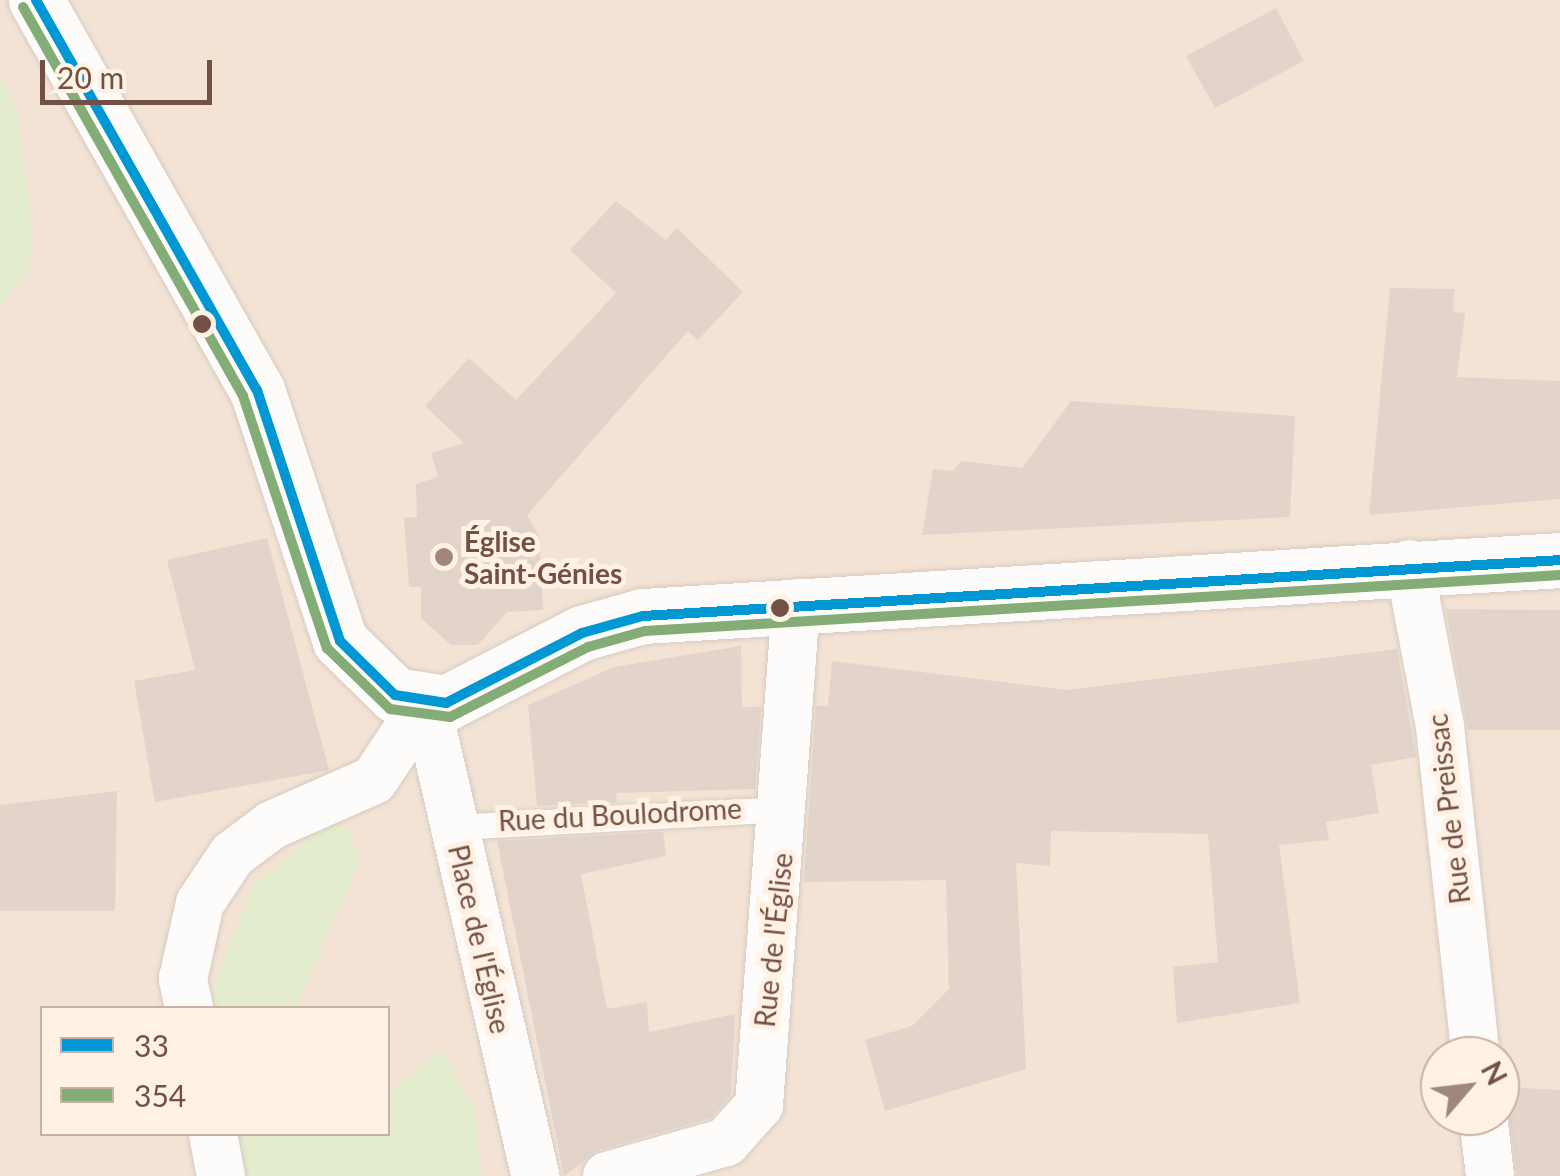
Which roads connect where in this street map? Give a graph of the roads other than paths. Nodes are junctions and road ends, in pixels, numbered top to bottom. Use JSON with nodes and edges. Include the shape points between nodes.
{"nodes":[{"id":1,"x":36,"y":0,"type":"edge"},
{"id":2,"x":1560,"y":560,"type":"edge"},
{"id":3,"x":1409,"y":564,"type":"junction"},
{"id":4,"x":796,"y":603,"type":"junction"},
{"id":5,"x":426,"y":702,"type":"junction"},
{"id":6,"x":787,"y":808,"type":"junction"},
{"id":7,"x":454,"y":827,"type":"junction"},
{"id":8,"x":188,"y":1006,"type":"edge"},
{"id":9,"x":1474,"y":1036,"type":"edge"},
{"id":10,"x":213,"y":1136,"type":"edge"},
{"id":11,"x":1485,"y":1136,"type":"edge"},
{"id":12,"x":221,"y":1176,"type":"edge"},
{"id":13,"x":535,"y":1176,"type":"edge"},
{"id":14,"x":607,"y":1176,"type":"edge"},
{"id":15,"x":1490,"y":1176,"type":"edge"}],
"edges":[{"from":1,"to":5,"type":"main road","via":[[257,390],[340,641],[395,695]]},
{"from":2,"to":3,"type":"main road"},
{"from":3,"to":4,"type":"main road","via":[[1178,586]]},
{"from":3,"to":9,"type":"street","name":"Rue de Preissac","via":[[1440,727]]},
{"from":4,"to":5,"type":"main road","via":[[643,616],[582,632],[473,692]]},
{"from":4,"to":6,"type":"street","name":"Rue de l'Église"},
{"from":5,"to":7,"type":"street","name":"Place de l'Église"},
{"from":5,"to":8,"type":"street","via":[[374,780],[272,825],[232,855],[200,903],[183,979]]},
{"from":6,"to":7,"type":"lane","name":"Rue du Boulodrome"},
{"from":6,"to":14,"type":"street","name":"Rue de l'Église","via":[[758,1104],[726,1142]]},
{"from":7,"to":13,"type":"street","name":"Place de l'Église"},
{"from":10,"to":12,"type":"street"},
{"from":11,"to":15,"type":"street"}]}
